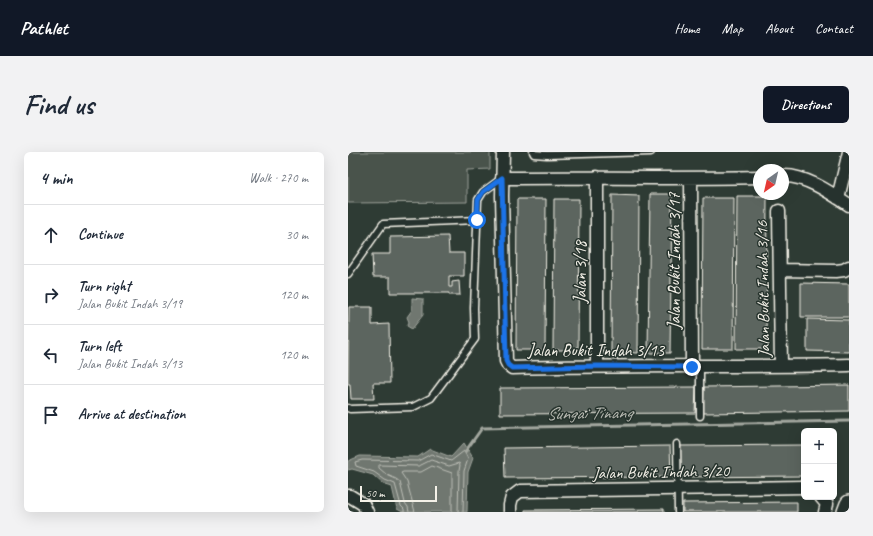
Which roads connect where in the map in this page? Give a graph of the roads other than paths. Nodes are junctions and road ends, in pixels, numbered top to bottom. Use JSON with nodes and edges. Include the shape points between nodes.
{"nodes":[{"id":1,"x":503,"y":152,"type":"edge"},
{"id":2,"x":532,"y":152,"type":"edge"},
{"id":3,"x":632,"y":152,"type":"edge"},
{"id":4,"x":651,"y":152,"type":"edge"},
{"id":5,"x":849,"y":152,"type":"edge"},
{"id":6,"x":753,"y":176,"type":"edge"},
{"id":7,"x":789,"y":176,"type":"edge"},
{"id":8,"x":846,"y":176,"type":"edge"},
{"id":9,"x":597,"y":177,"type":"junction"},
{"id":10,"x":502,"y":178,"type":"junction"},
{"id":11,"x":691,"y":178,"type":"junction"},
{"id":12,"x":838,"y":198,"type":"junction"},
{"id":13,"x":849,"y":205,"type":"edge"},
{"id":14,"x":779,"y":211,"type":"dead end"},
{"id":15,"x":477,"y":220,"type":"junction"},
{"id":16,"x":849,"y":267,"type":"edge"},
{"id":17,"x":781,"y":270,"type":"junction"},
{"id":18,"x":348,"y":274,"type":"edge"},
{"id":19,"x":849,"y":365,"type":"edge"},
{"id":20,"x":597,"y":366,"type":"junction"},
{"id":21,"x":782,"y":366,"type":"junction"},
{"id":22,"x":696,"y":367,"type":"junction"},
{"id":23,"x":348,"y":408,"type":"edge"},
{"id":24,"x":700,"y":416,"type":"dead end"},
{"id":25,"x":677,"y":444,"type":"dead end"},
{"id":26,"x":801,"y":487,"type":"edge"},
{"id":27,"x":678,"y":488,"type":"junction"},
{"id":28,"x":349,"y":496,"type":"edge"},
{"id":29,"x":824,"y":500,"type":"edge"},
{"id":30,"x":849,"y":504,"type":"edge"},
{"id":31,"x":367,"y":512,"type":"edge"},
{"id":32,"x":510,"y":512,"type":"edge"},
{"id":33,"x":678,"y":512,"type":"edge"},
{"id":34,"x":825,"y":512,"type":"edge"},
{"id":35,"x":846,"y":512,"type":"edge"}],
"edges":[{"from":1,"to":10,"type":"street"},
{"from":2,"to":3,"type":"lane","via":[[547,155]]},
{"from":3,"to":4,"type":"lane"},
{"from":5,"to":8,"type":"street"},
{"from":6,"to":11,"type":"street"},
{"from":7,"to":12,"type":"street","via":[[802,179]]},
{"from":8,"to":12,"type":"street"},
{"from":9,"to":10,"type":"street"},
{"from":9,"to":11,"type":"street"},
{"from":9,"to":20,"type":"street","name":"Jalan 3/18"},
{"from":10,"to":15,"type":"lane","via":[[483,192],[478,200]]},
{"from":10,"to":20,"type":"street","name":"Jalan Bukit Indah 3/13","via":[[508,365],[512,368]]},
{"from":11,"to":22,"type":"street","name":"Jalan Bukit Indah 3/17"},
{"from":12,"to":13,"type":"street"},
{"from":14,"to":17,"type":"street","name":"Jalan Bukit Indah 3/16"},
{"from":15,"to":18,"type":"lane","via":[[383,224]]},
{"from":15,"to":23,"type":"lane","via":[[475,339],[431,398],[413,408]]},
{"from":16,"to":17,"type":"street","via":[[836,271]]},
{"from":17,"to":21,"type":"street","name":"Jalan Bukit Indah 3/16"},
{"from":19,"to":21,"type":"street","name":"Jalan Bukit Indah 3/13"},
{"from":20,"to":22,"type":"street","name":"Jalan Bukit Indah 3/13"},
{"from":21,"to":22,"type":"street","name":"Jalan Bukit Indah 3/13"},
{"from":22,"to":24,"type":"lane"},
{"from":25,"to":27,"type":"lane"},
{"from":26,"to":27,"type":"street","name":"Jalan Bukit Indah 3/20"},
{"from":27,"to":32,"type":"street","name":"Jalan Bukit Indah 3/20","via":[[520,491],[512,497]]},
{"from":27,"to":33,"type":"lane"},
{"from":28,"to":31,"type":"street","via":[[363,504]]},
{"from":29,"to":34,"type":"street","via":[[827,504]]},
{"from":30,"to":35,"type":"street"}]}
